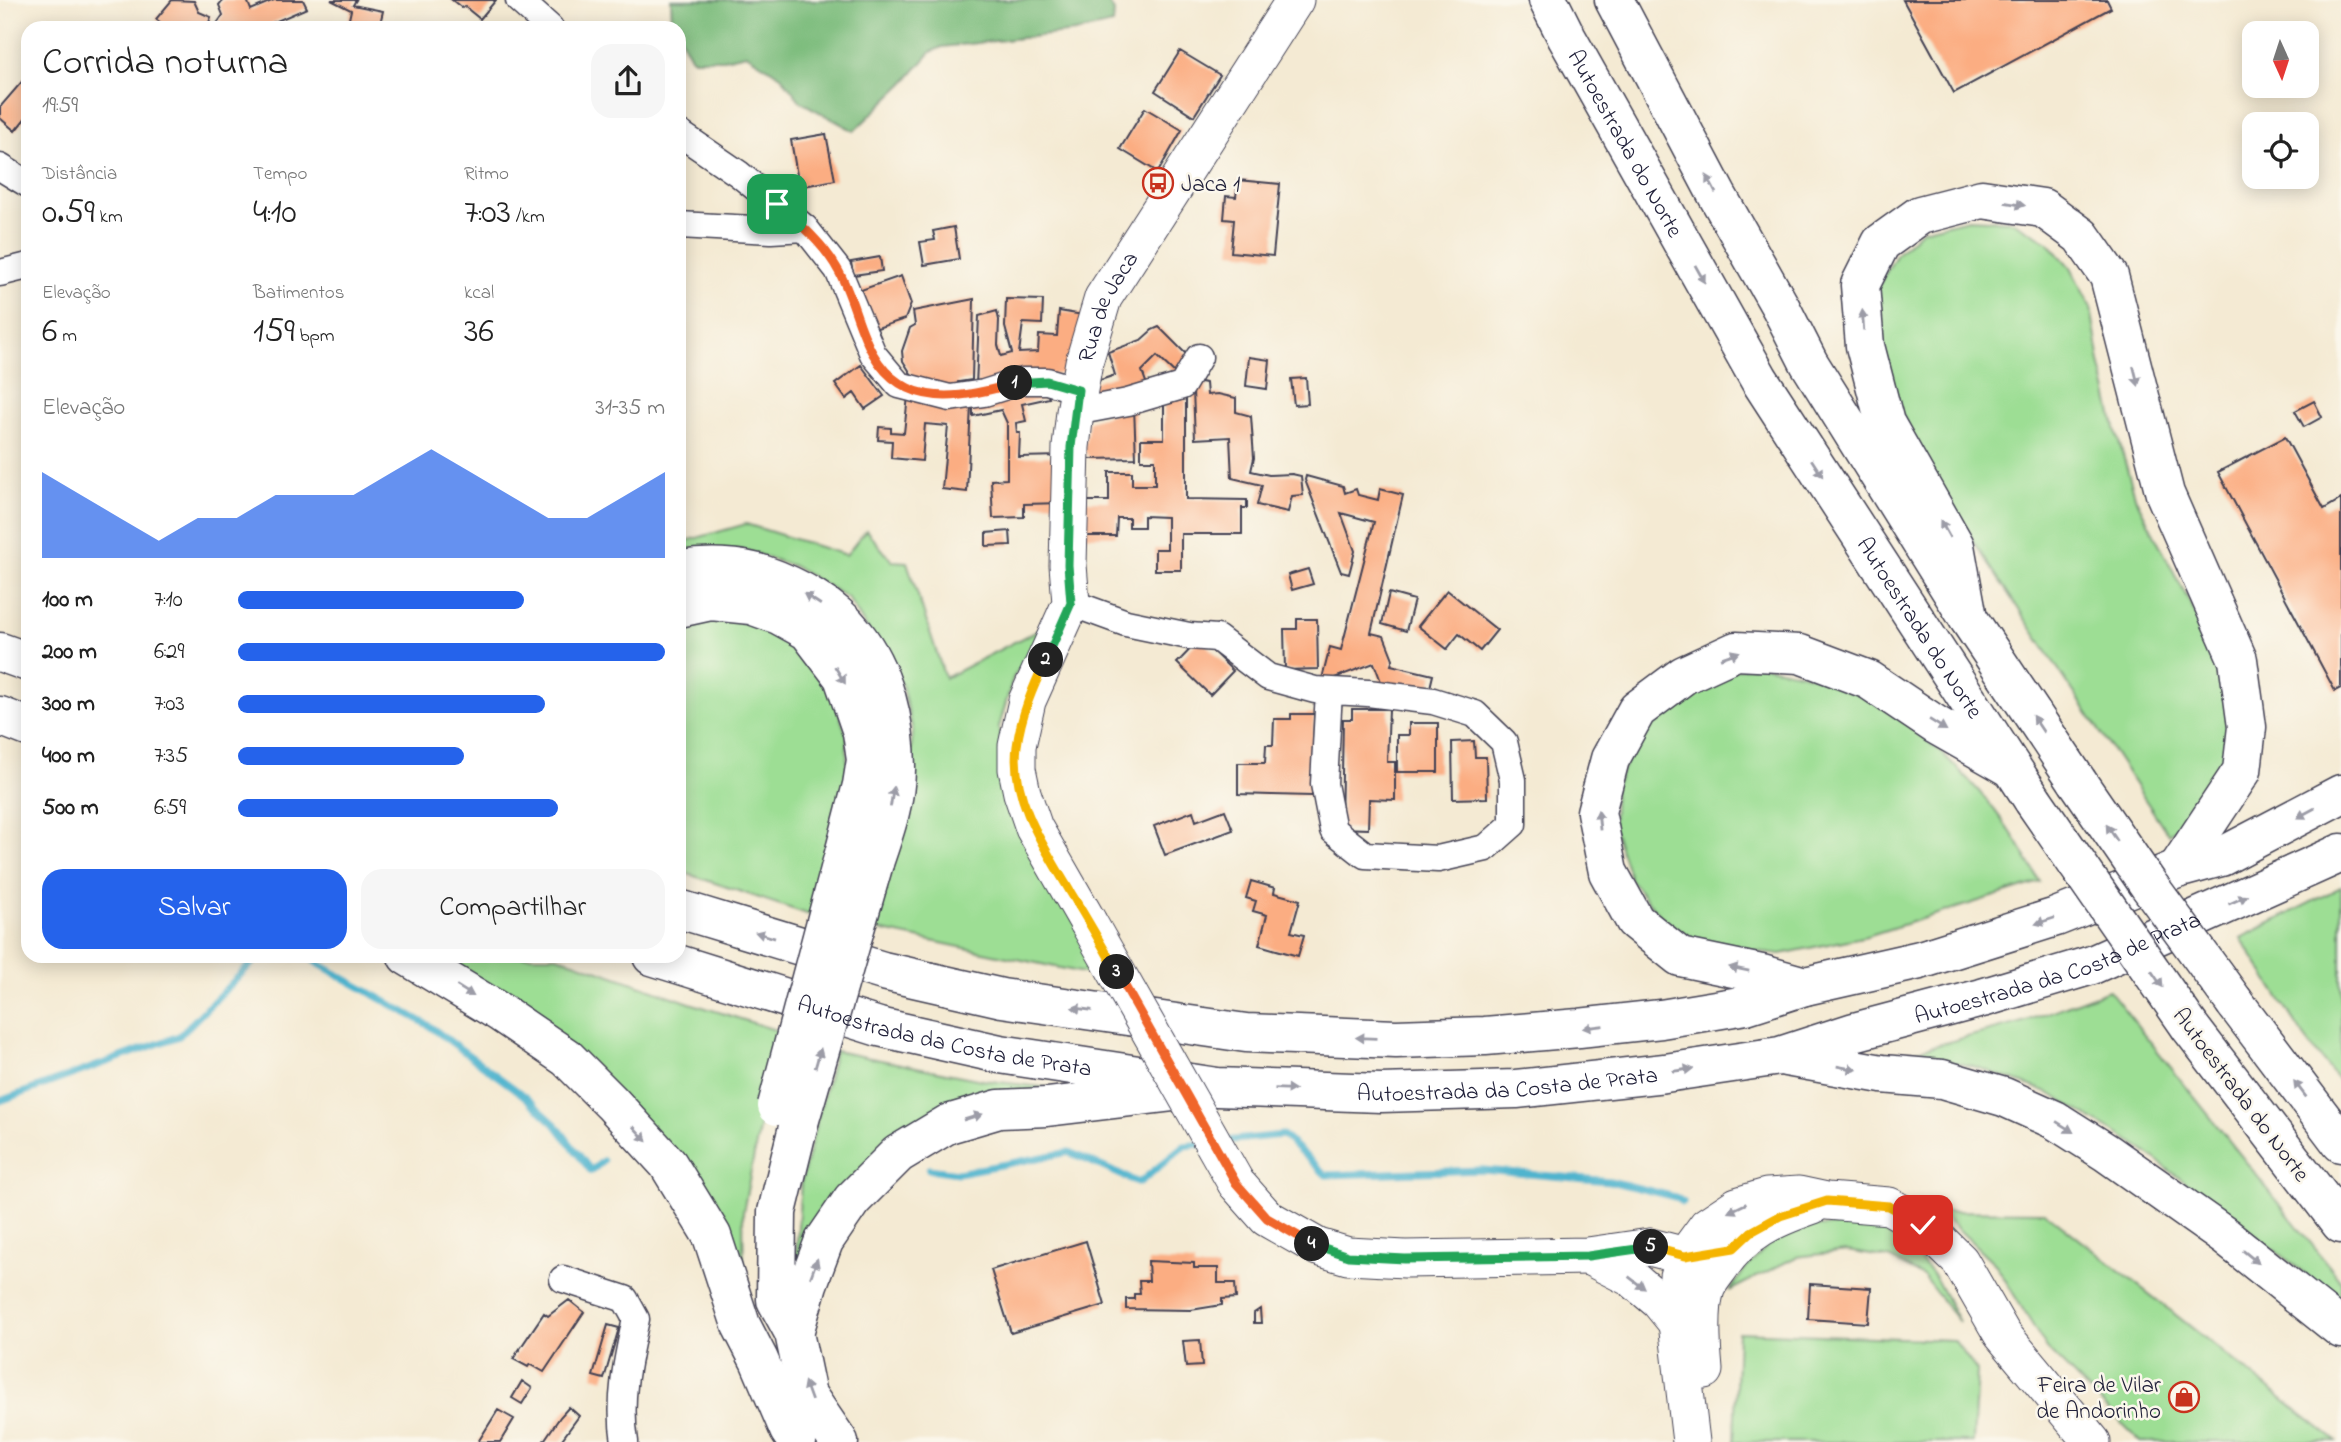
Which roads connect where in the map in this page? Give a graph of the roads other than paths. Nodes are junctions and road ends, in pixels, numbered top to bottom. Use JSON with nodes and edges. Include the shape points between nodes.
{"nodes":[{"id":1,"x":519,"y":0,"type":"edge"},
{"id":2,"x":1295,"y":0,"type":"edge"},
{"id":3,"x":1548,"y":0,"type":"edge"},
{"id":4,"x":1614,"y":0,"type":"edge"},
{"id":5,"x":537,"y":21,"type":"edge"},
{"id":6,"x":686,"y":138,"type":"edge"},
{"id":7,"x":0,"y":167,"type":"edge"},
{"id":8,"x":21,"y":180,"type":"edge"},
{"id":9,"x":686,"y":225,"type":"edge"},
{"id":10,"x":805,"y":228,"type":"junction"},
{"id":11,"x":21,"y":268,"type":"edge"},
{"id":12,"x":0,"y":273,"type":"edge"},
{"id":13,"x":1199,"y":357,"type":"dead end"},
{"id":14,"x":1076,"y":401,"type":"junction"},
{"id":15,"x":686,"y":570,"type":"edge"},
{"id":16,"x":1071,"y":603,"type":"junction"},
{"id":17,"x":686,"y":606,"type":"edge"},
{"id":18,"x":1968,"y":618,"type":"junction"},
{"id":19,"x":0,"y":652,"type":"edge"},
{"id":20,"x":21,"y":660,"type":"edge"},
{"id":21,"x":1329,"y":691,"type":"junction"},
{"id":22,"x":0,"y":716,"type":"edge"},
{"id":23,"x":21,"y":724,"type":"edge"},
{"id":24,"x":2012,"y":768,"type":"junction"},
{"id":25,"x":2341,"y":794,"type":"edge"},
{"id":26,"x":2341,"y":853,"type":"edge"},
{"id":27,"x":859,"y":858,"type":"junction"},
{"id":28,"x":2177,"y":869,"type":"junction"},
{"id":29,"x":686,"y":909,"type":"edge"},
{"id":30,"x":419,"y":963,"type":"edge"},
{"id":31,"x":671,"y":963,"type":"edge"},
{"id":32,"x":1805,"y":986,"type":"junction"},
{"id":33,"x":1780,"y":1056,"type":"junction"},
{"id":34,"x":1217,"y":1087,"type":"junction"},
{"id":35,"x":787,"y":1119,"type":"junction"},
{"id":36,"x":2341,"y":1143,"type":"edge"},
{"id":37,"x":1827,"y":1201,"type":"junction"},
{"id":38,"x":2341,"y":1224,"type":"edge"},
{"id":39,"x":1734,"y":1248,"type":"junction"},
{"id":40,"x":1588,"y":1256,"type":"junction"},
{"id":41,"x":1685,"y":1256,"type":"junction"},
{"id":42,"x":563,"y":1279,"type":"dead end"},
{"id":43,"x":1707,"y":1287,"type":"junction"},
{"id":44,"x":1677,"y":1323,"type":"junction"},
{"id":45,"x":2341,"y":1329,"type":"edge"},
{"id":46,"x":794,"y":1333,"type":"junction"},
{"id":47,"x":760,"y":1360,"type":"junction"},
{"id":48,"x":625,"y":1442,"type":"edge"},
{"id":49,"x":796,"y":1442,"type":"edge"},
{"id":50,"x":839,"y":1442,"type":"edge"},
{"id":51,"x":1691,"y":1442,"type":"edge"},
{"id":52,"x":1710,"y":1442,"type":"edge"},
{"id":53,"x":2092,"y":1442,"type":"edge"}],
"edges":[{"from":1,"to":5,"type":"street"},
{"from":2,"to":14,"type":"street","name":"Rua de Jaca","via":[[1102,298]]},
{"from":3,"to":24,"type":"highway","name":"Autoestrada do Norte","one_way":true,"via":[[1759,379]]},
{"from":18,"to":4,"type":"highway","name":"Autoestrada do Norte","one_way":true,"via":[[1809,363]]},
{"from":6,"to":10,"type":"street"},
{"from":7,"to":8,"type":"street"},
{"from":9,"to":10,"type":"street"},
{"from":10,"to":14,"type":"street","via":[[838,270],[873,355],[898,385],[950,398],[1022,381],[1047,381]]},
{"from":11,"to":12,"type":"street"},
{"from":13,"to":14,"type":"street","via":[[1182,386],[1128,402]]},
{"from":14,"to":16,"type":"street","name":"Rua de Jaca","via":[[1068,552]]},
{"from":27,"to":15,"type":"highway","one_way":true,"via":[[890,814],[896,771],[893,723],[877,672],[854,633],[800,591],[762,574],[722,568]]},
{"from":16,"to":21,"type":"street","via":[[1126,623],[1217,638],[1268,677]]},
{"from":16,"to":40,"type":"street","name":"Rua de Jaca","bridge":true,"via":[[1027,701],[1017,746],[1022,793],[1034,828],[1236,1183],[1267,1218],[1318,1247],[1348,1256]]},
{"from":17,"to":27,"type":"highway","one_way":true,"via":[[711,601],[751,605],[779,615],[808,631],[843,677],[862,732],[866,760]]},
{"from":18,"to":28,"type":"highway","one_way":true,"via":[[1955,546],[1885,423],[1865,346],[1860,285],[1881,243],[1920,215],[1982,199],[2043,208],[2081,236],[2109,276],[2165,494],[2238,660],[2247,727],[2242,771]]},
{"from":36,"to":18,"type":"highway","name":"Autoestrada do Norte","one_way":true,"bridge":true,"via":[[2148,884]]},
{"from":19,"to":20,"type":"highway"},
{"from":21,"to":21,"type":"street","via":[[1433,701],[1475,714],[1504,742],[1513,780],[1513,824],[1486,848],[1438,859],[1365,855],[1333,831],[1324,784]]},
{"from":22,"to":23,"type":"highway"},
{"from":32,"to":24,"type":"highway","one_way":true,"via":[[1680,957],[1635,921],[1608,872],[1596,812],[1610,759],[1637,710],[1684,675],[1736,651],[1800,654],[1869,680]]},
{"from":24,"to":38,"type":"highway","name":"Autoestrada do Norte","one_way":true,"bridge":true,"via":[[2190,1027]]},
{"from":25,"to":28,"type":"highway","name":"Autoestrada da Costa de Prata","one_way":true,"via":[[2221,857]]},
{"from":33,"to":26,"type":"highway","name":"Autoestrada da Costa de Prata","one_way":true,"via":[[2091,965]]},
{"from":27,"to":35,"type":"highway","bridge":true},
{"from":28,"to":32,"type":"highway","name":"Autoestrada da Costa de Prata","one_way":true,"via":[[2056,917],[1920,960]]},
{"from":32,"to":29,"type":"highway","name":"Autoestrada da Costa de Prata","one_way":true,"via":[[1746,1005],[1579,1028],[1396,1039],[1246,1033],[1002,998],[883,971]]},
{"from":30,"to":47,"type":"highway","one_way":true,"via":[[567,1058],[668,1164],[712,1236],[741,1325]]},
{"from":31,"to":34,"type":"highway","name":"Autoestrada da Costa de Prata","via":[[879,1027],[1000,1054]]},
{"from":34,"to":33,"type":"highway","name":"Autoestrada da Costa de Prata","one_way":true,"via":[[1381,1093],[1516,1089]]},
{"from":33,"to":45,"type":"highway","one_way":true,"via":[[1942,1079],[2004,1097],[2055,1120],[2227,1237]]},
{"from":46,"to":34,"type":"highway","one_way":true,"via":[[824,1241],[852,1200],[898,1154],[948,1124],[999,1109]]},
{"from":35,"to":46,"type":"highway","via":[[777,1212],[776,1300]]},
{"from":35,"to":47,"type":"highway","via":[[755,1202],[750,1261]]},
{"from":37,"to":39,"type":"street","via":[[1780,1216]]},
{"from":37,"to":41,"type":"street","one_way":true,"via":[[1799,1195],[1767,1197],[1737,1206],[1707,1226]]},
{"from":37,"to":53,"type":"street","via":[[1889,1206],[1923,1225],[1960,1261],[2002,1334]]},
{"from":39,"to":41,"type":"street","name":"Rua de Jaca"},
{"from":39,"to":43,"type":"street"},
{"from":40,"to":41,"type":"street","name":"Rua de Jaca","via":[[1650,1247]]},
{"from":40,"to":44,"type":"street","name":"Rua de Jaca","one_way":true,"via":[[1633,1279]]},
{"from":41,"to":43,"type":"street"},
{"from":41,"to":44,"type":"street","via":[[1678,1276]]},
{"from":42,"to":48,"type":"street","via":[[625,1299],[636,1319],[624,1377]]},
{"from":43,"to":52,"type":"street","via":[[1701,1337]]},
{"from":44,"to":51,"type":"street"},
{"from":50,"to":46,"type":"highway","one_way":true,"via":[[807,1395]]},
{"from":47,"to":49,"type":"highway"}]}
